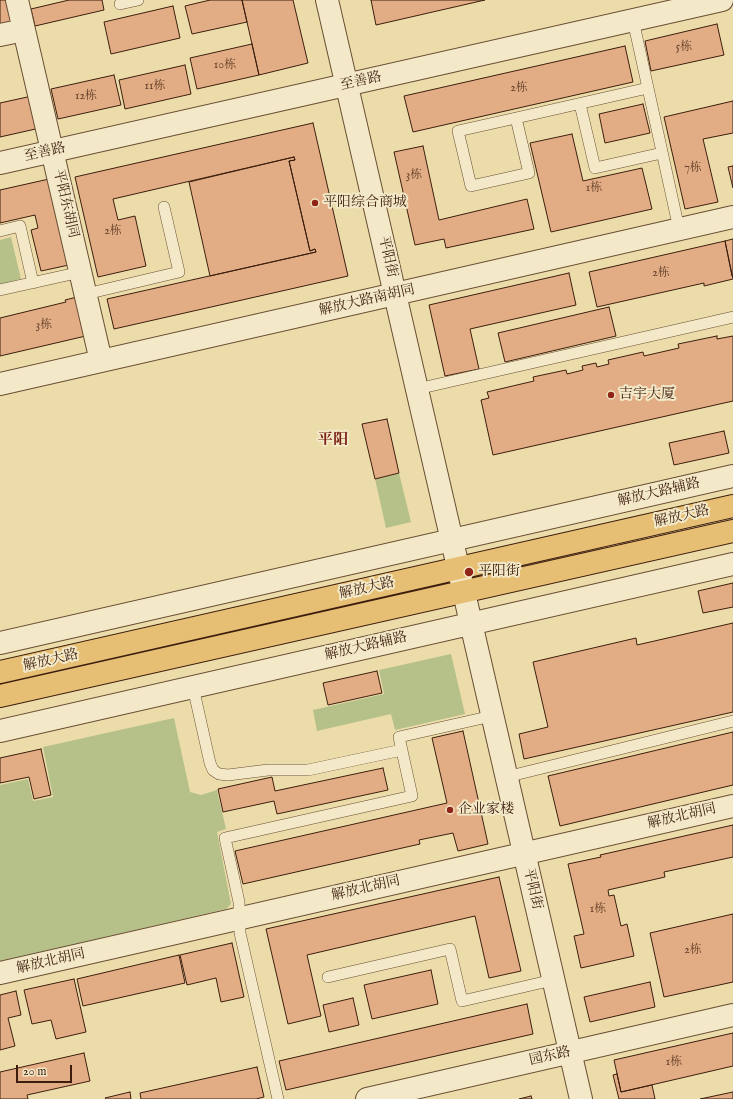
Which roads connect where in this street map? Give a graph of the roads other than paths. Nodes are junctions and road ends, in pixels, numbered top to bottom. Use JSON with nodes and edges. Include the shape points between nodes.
{"nodes":[{"id":1,"x":17,"y":0,"type":"edge"},
{"id":2,"x":138,"y":0,"type":"edge"},
{"id":3,"x":327,"y":0,"type":"edge"},
{"id":4,"x":722,"y":0,"type":"edge"},
{"id":5,"x":120,"y":4,"type":"dead end"},
{"id":6,"x":633,"y":20,"type":"junction"},
{"id":7,"x":24,"y":30,"type":"junction"},
{"id":8,"x":0,"y":35,"type":"edge"},
{"id":9,"x":347,"y":85,"type":"junction"},
{"id":10,"x":648,"y":88,"type":"junction"},
{"id":11,"x":580,"y":104,"type":"junction"},
{"id":12,"x":516,"y":118,"type":"junction"},
{"id":13,"x":53,"y":152,"type":"junction"},
{"id":14,"x":662,"y":153,"type":"junction"},
{"id":15,"x":0,"y":164,"type":"edge"},
{"id":16,"x":164,"y":207,"type":"dead end"},
{"id":17,"x":733,"y":217,"type":"edge"},
{"id":18,"x":679,"y":229,"type":"junction"},
{"id":19,"x":0,"y":231,"type":"edge"},
{"id":20,"x":81,"y":272,"type":"junction"},
{"id":21,"x":33,"y":283,"type":"junction"},
{"id":22,"x":0,"y":290,"type":"edge"},
{"id":23,"x":86,"y":294,"type":"junction"},
{"id":24,"x":395,"y":294,"type":"junction"},
{"id":25,"x":733,"y":317,"type":"edge"},
{"id":26,"x":101,"y":361,"type":"junction"},
{"id":27,"x":0,"y":384,"type":"edge"},
{"id":28,"x":417,"y":389,"type":"junction"},
{"id":29,"x":733,"y":476,"type":"edge"},
{"id":30,"x":733,"y":506,"type":"edge"},
{"id":31,"x":733,"y":531,"type":"edge"},
{"id":32,"x":451,"y":540,"type":"junction"},
{"id":33,"x":733,"y":564,"type":"edge"},
{"id":34,"x":458,"y":568,"type":"junction"},
{"id":35,"x":464,"y":592,"type":"junction"},
{"id":36,"x":471,"y":624,"type":"junction"},
{"id":37,"x":0,"y":642,"type":"edge"},
{"id":38,"x":0,"y":672,"type":"edge"},
{"id":39,"x":193,"y":687,"type":"junction"},
{"id":40,"x":0,"y":696,"type":"edge"},
{"id":41,"x":492,"y":716,"type":"junction"},
{"id":42,"x":733,"y":721,"type":"edge"},
{"id":43,"x":0,"y":731,"type":"edge"},
{"id":44,"x":402,"y":750,"type":"junction"},
{"id":45,"x":506,"y":777,"type":"junction"},
{"id":46,"x":733,"y":806,"type":"edge"},
{"id":47,"x":524,"y":853,"type":"junction"},
{"id":48,"x":239,"y":918,"type":"junction"},
{"id":49,"x":0,"y":973,"type":"edge"},
{"id":50,"x":328,"y":977,"type":"dead end"},
{"id":51,"x":553,"y":980,"type":"junction"},
{"id":52,"x":733,"y":1015,"type":"edge"},
{"id":53,"x":570,"y":1053,"type":"junction"},
{"id":54,"x":278,"y":1099,"type":"edge"},
{"id":55,"x":367,"y":1099,"type":"edge"},
{"id":56,"x":581,"y":1099,"type":"edge"}],
"edges":[{"from":1,"to":7,"type":"street","name":"平阳东胡同"},
{"from":2,"to":5,"type":"lane"},
{"from":3,"to":9,"type":"street","name":"平阳街"},
{"from":4,"to":6,"type":"street","name":"至善路"},
{"from":6,"to":9,"type":"street","name":"至善路"},
{"from":6,"to":10,"type":"lane"},
{"from":7,"to":8,"type":"street"},
{"from":7,"to":13,"type":"street","name":"平阳东胡同"},
{"from":9,"to":13,"type":"street","name":"至善路"},
{"from":9,"to":24,"type":"street","name":"平阳街"},
{"from":10,"to":11,"type":"lane"},
{"from":10,"to":14,"type":"lane"},
{"from":11,"to":12,"type":"lane"},
{"from":11,"to":14,"type":"lane","via":[[595,168]]},
{"from":12,"to":12,"type":"lane","via":[[529,173],[471,186],[458,131]]},
{"from":13,"to":15,"type":"street","name":"至善路"},
{"from":13,"to":20,"type":"street","name":"平阳东胡同"},
{"from":14,"to":18,"type":"lane"},
{"from":16,"to":23,"type":"lane","via":[[179,272]]},
{"from":17,"to":18,"type":"street","name":"解放大路南胡同"},
{"from":18,"to":24,"type":"street","name":"解放大路南胡同"},
{"from":19,"to":21,"type":"lane","via":[[20,226]]},
{"from":20,"to":21,"type":"lane"},
{"from":20,"to":23,"type":"street","name":"平阳东胡同"},
{"from":21,"to":22,"type":"lane"},
{"from":23,"to":26,"type":"street","name":"平阳东胡同"},
{"from":24,"to":26,"type":"street","name":"解放大路南胡同"},
{"from":24,"to":28,"type":"street","name":"平阳街"},
{"from":25,"to":28,"type":"lane"},
{"from":26,"to":27,"type":"street","name":"解放大路南胡同"},
{"from":28,"to":32,"type":"street","name":"平阳街"},
{"from":29,"to":32,"type":"street","name":"解放大路辅路"},
{"from":30,"to":34,"type":"main road","name":"解放大路"},
{"from":31,"to":35,"type":"main road","name":"解放大路"},
{"from":32,"to":34,"type":"street","name":"平阳街"},
{"from":32,"to":37,"type":"street","name":"解放大路辅路"},
{"from":33,"to":36,"type":"street","name":"解放大路辅路"},
{"from":34,"to":35,"type":"street","name":"平阳街"},
{"from":34,"to":38,"type":"main road","name":"解放大路"},
{"from":35,"to":36,"type":"street","name":"平阳街"},
{"from":35,"to":40,"type":"main road","name":"解放大路"},
{"from":36,"to":39,"type":"street","name":"解放大路辅路"},
{"from":36,"to":41,"type":"street","name":"平阳街"},
{"from":39,"to":43,"type":"street","name":"解放大路辅路"},
{"from":39,"to":44,"type":"lane","via":[[210,763],[213,770],[219,774],[308,770]]},
{"from":41,"to":44,"type":"lane","via":[[399,738]]},
{"from":41,"to":45,"type":"street","name":"平阳街"},
{"from":42,"to":45,"type":"lane"},
{"from":44,"to":48,"type":"lane","via":[[412,796],[225,838],[239,902]]},
{"from":45,"to":47,"type":"street","name":"平阳街"},
{"from":46,"to":47,"type":"street","name":"解放北胡同"},
{"from":47,"to":48,"type":"street","name":"解放北胡同"},
{"from":47,"to":51,"type":"street","name":"平阳街"},
{"from":48,"to":49,"type":"street","name":"解放北胡同"},
{"from":48,"to":54,"type":"lane","via":[[240,933]]},
{"from":50,"to":51,"type":"lane","via":[[450,949],[462,1001]]},
{"from":51,"to":53,"type":"street","name":"平阳街"},
{"from":52,"to":53,"type":"street","name":"园东路"},
{"from":53,"to":55,"type":"street","name":"园东路"},
{"from":53,"to":56,"type":"street","name":"平阳街"}]}
